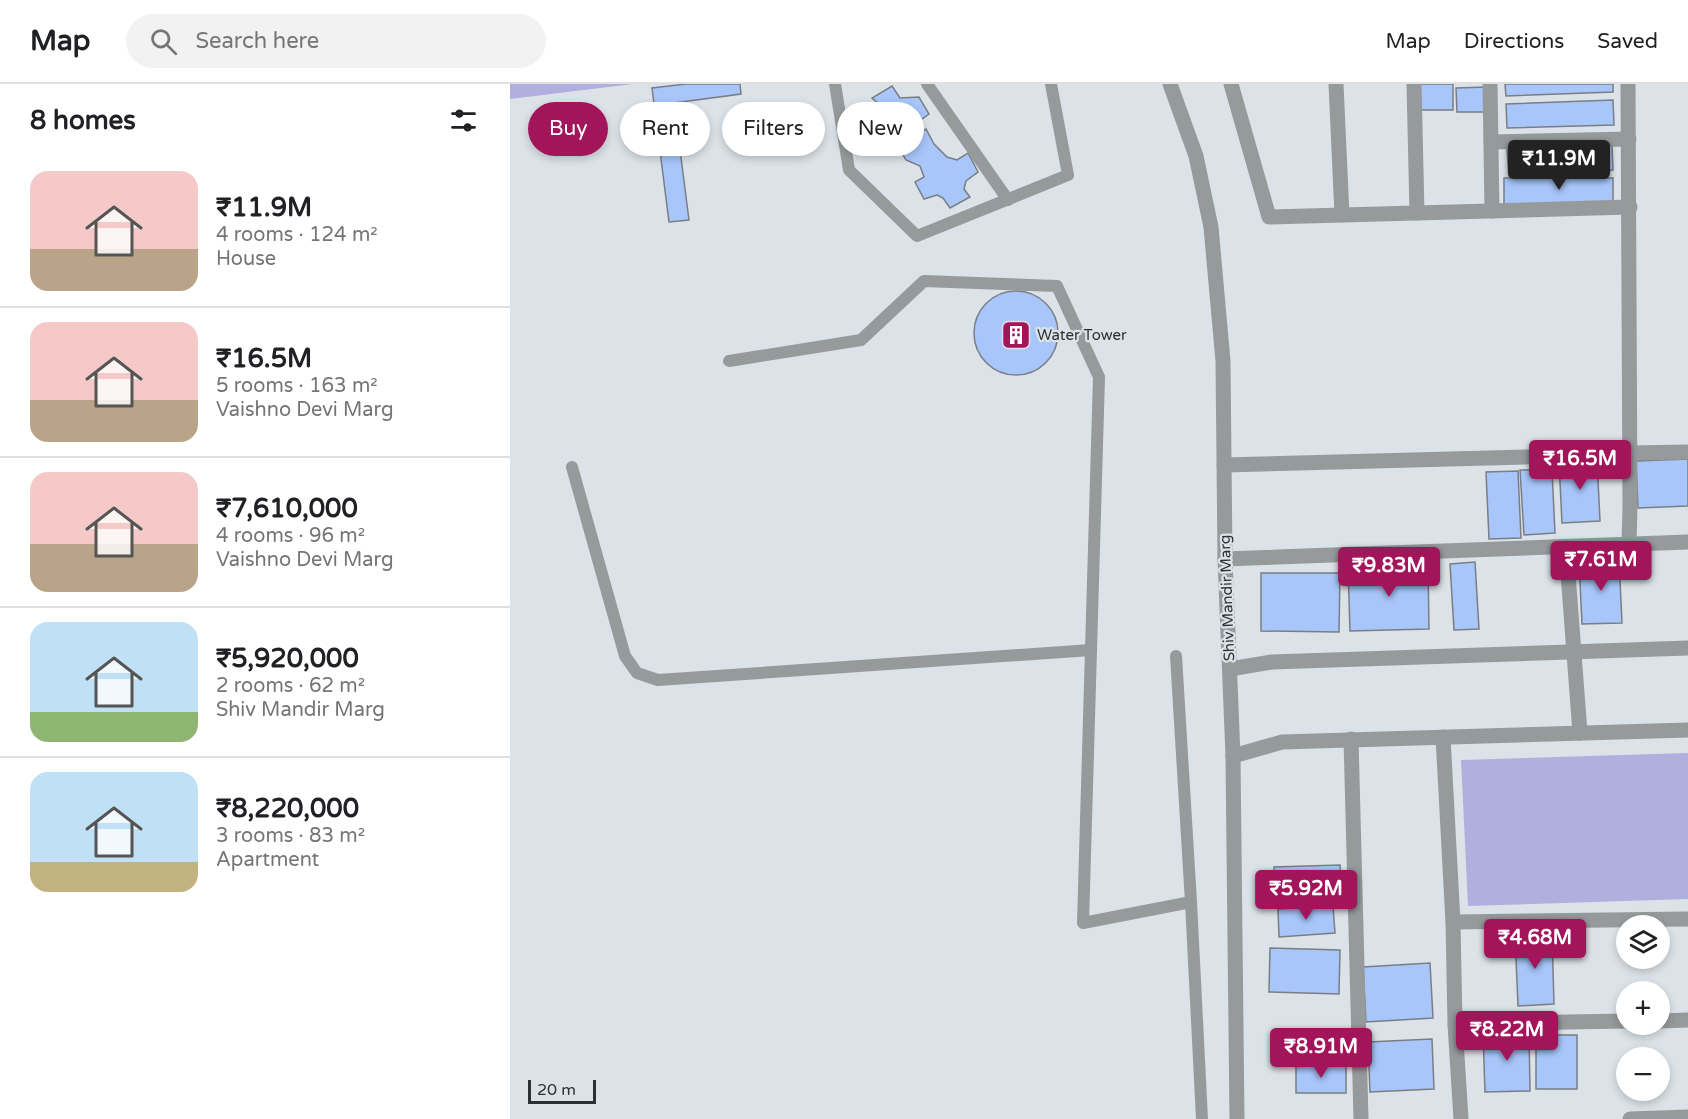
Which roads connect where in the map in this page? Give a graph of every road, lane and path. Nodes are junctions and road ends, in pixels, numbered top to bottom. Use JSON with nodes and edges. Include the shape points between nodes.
{"nodes":[{"id":1,"x":835,"y":84,"type":"edge"},
{"id":2,"x":927,"y":84,"type":"edge"},
{"id":3,"x":1051,"y":84,"type":"edge"},
{"id":4,"x":1170,"y":84,"type":"edge"},
{"id":5,"x":1231,"y":84,"type":"edge"},
{"id":6,"x":1336,"y":84,"type":"edge"},
{"id":7,"x":1414,"y":84,"type":"edge"},
{"id":8,"x":1490,"y":84,"type":"edge"},
{"id":9,"x":1628,"y":84,"type":"edge"},
{"id":10,"x":1629,"y":139,"type":"junction"},
{"id":11,"x":1491,"y":142,"type":"junction"},
{"id":12,"x":1008,"y":200,"type":"junction"},
{"id":13,"x":1630,"y":207,"type":"junction"},
{"id":14,"x":1492,"y":211,"type":"junction"},
{"id":15,"x":1418,"y":213,"type":"junction"},
{"id":16,"x":1342,"y":215,"type":"junction"},
{"id":17,"x":729,"y":361,"type":"dead end"},
{"id":18,"x":1688,"y":452,"type":"edge"},
{"id":19,"x":1630,"y":453,"type":"junction"},
{"id":20,"x":1563,"y":456,"type":"dead end"},
{"id":21,"x":1224,"y":465,"type":"junction"},
{"id":22,"x":572,"y":466,"type":"dead end"},
{"id":23,"x":1688,"y":542,"type":"edge"},
{"id":24,"x":1629,"y":545,"type":"junction"},
{"id":25,"x":1566,"y":547,"type":"junction"},
{"id":26,"x":1225,"y":559,"type":"junction"},
{"id":27,"x":1688,"y":648,"type":"edge"},
{"id":28,"x":1091,"y":650,"type":"junction"},
{"id":29,"x":1573,"y":653,"type":"junction"},
{"id":30,"x":1176,"y":656,"type":"dead end"},
{"id":31,"x":1230,"y":669,"type":"junction"},
{"id":32,"x":1688,"y":730,"type":"edge"},
{"id":33,"x":1580,"y":733,"type":"junction"},
{"id":34,"x":1443,"y":737,"type":"junction"},
{"id":35,"x":1352,"y":740,"type":"junction"},
{"id":36,"x":1233,"y":756,"type":"junction"},
{"id":37,"x":1191,"y":902,"type":"junction"},
{"id":38,"x":1688,"y":919,"type":"edge"},
{"id":39,"x":1453,"y":922,"type":"junction"},
{"id":40,"x":1688,"y":1020,"type":"edge"},
{"id":41,"x":1616,"y":1021,"type":"edge"},
{"id":42,"x":1670,"y":1021,"type":"edge"},
{"id":43,"x":1455,"y":1024,"type":"junction"},
{"id":44,"x":1688,"y":1117,"type":"edge"},
{"id":45,"x":1202,"y":1119,"type":"edge"},
{"id":46,"x":1237,"y":1119,"type":"edge"},
{"id":47,"x":1361,"y":1119,"type":"edge"},
{"id":48,"x":1461,"y":1119,"type":"edge"},
{"id":49,"x":1630,"y":1119,"type":"edge"}],
"edges":[{"from":1,"to":12,"type":"lane","via":[[849,170],[917,236]]},
{"from":2,"to":12,"type":"lane"},
{"from":3,"to":12,"type":"lane","via":[[1068,175]]},
{"from":4,"to":21,"type":"street","name":"Shiv Mandir Marg","via":[[1196,156],[1211,227],[1223,361]]},
{"from":5,"to":16,"type":"street","via":[[1269,217]]},
{"from":6,"to":16,"type":"street"},
{"from":7,"to":15,"type":"street"},
{"from":8,"to":11,"type":"street"},
{"from":9,"to":10,"type":"street"},
{"from":10,"to":11,"type":"street"},
{"from":10,"to":13,"type":"street"},
{"from":11,"to":14,"type":"street"},
{"from":13,"to":14,"type":"street"},
{"from":13,"to":19,"type":"street"},
{"from":14,"to":15,"type":"street"},
{"from":15,"to":16,"type":"street"},
{"from":17,"to":28,"type":"lane","via":[[861,340],[924,281],[1057,286],[1099,377]]},
{"from":18,"to":19,"type":"street"},
{"from":19,"to":24,"type":"street"},
{"from":20,"to":21,"type":"street"},
{"from":21,"to":26,"type":"street","name":"Shiv Mandir Marg"},
{"from":22,"to":28,"type":"lane","via":[[625,656],[637,673],[658,680]]},
{"from":23,"to":24,"type":"street"},
{"from":24,"to":25,"type":"street"},
{"from":25,"to":26,"type":"street"},
{"from":25,"to":29,"type":"street"},
{"from":26,"to":31,"type":"street","name":"Shiv Mandir Marg"},
{"from":27,"to":29,"type":"street"},
{"from":28,"to":37,"type":"lane","via":[[1083,923]]},
{"from":29,"to":31,"type":"street","via":[[1272,662]]},
{"from":29,"to":33,"type":"street"},
{"from":30,"to":37,"type":"lane"},
{"from":31,"to":36,"type":"street","name":"Shiv Mandir Marg"},
{"from":32,"to":33,"type":"street"},
{"from":33,"to":34,"type":"street"},
{"from":34,"to":35,"type":"street"},
{"from":34,"to":39,"type":"street"},
{"from":35,"to":36,"type":"street","via":[[1282,742]]},
{"from":35,"to":47,"type":"street"},
{"from":36,"to":46,"type":"street","name":"Shiv Mandir Marg"},
{"from":37,"to":45,"type":"lane"},
{"from":38,"to":39,"type":"street"},
{"from":39,"to":43,"type":"street"},
{"from":40,"to":42,"type":"street"},
{"from":41,"to":43,"type":"street"},
{"from":43,"to":48,"type":"street"},
{"from":44,"to":49,"type":"street"}]}
